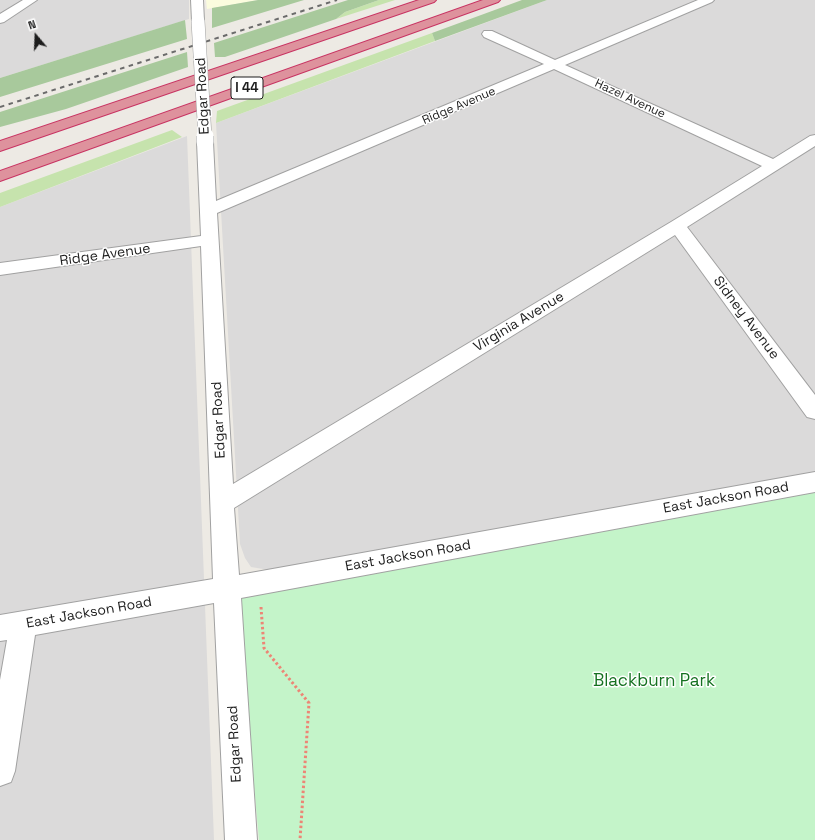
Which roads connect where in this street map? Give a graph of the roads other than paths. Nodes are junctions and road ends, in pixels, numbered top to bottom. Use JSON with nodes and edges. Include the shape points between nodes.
{"nodes":[{"id":1,"x":30,"y":0,"type":"edge"},
{"id":2,"x":197,"y":0,"type":"edge"},
{"id":3,"x":430,"y":0,"type":"edge"},
{"id":4,"x":494,"y":0,"type":"edge"},
{"id":5,"x":708,"y":0,"type":"edge"},
{"id":6,"x":0,"y":19,"type":"edge"},
{"id":7,"x":488,"y":34,"type":"dead end"},
{"id":8,"x":555,"y":65,"type":"junction"},
{"id":9,"x":815,"y":139,"type":"edge"},
{"id":10,"x":0,"y":146,"type":"edge"},
{"id":11,"x":773,"y":165,"type":"junction"},
{"id":12,"x":0,"y":176,"type":"edge"},
{"id":13,"x":209,"y":210,"type":"junction"},
{"id":14,"x":677,"y":226,"type":"junction"},
{"id":15,"x":210,"y":240,"type":"junction"},
{"id":16,"x":0,"y":269,"type":"edge"},
{"id":17,"x":815,"y":411,"type":"edge"},
{"id":18,"x":815,"y":482,"type":"edge"},
{"id":19,"x":222,"y":503,"type":"junction"},
{"id":20,"x":227,"y":589,"type":"junction"},
{"id":21,"x":11,"y":626,"type":"edge"},
{"id":22,"x":0,"y":771,"type":"edge"},
{"id":23,"x":241,"y":840,"type":"edge"}],
"edges":[{"from":1,"to":6,"type":"street"},
{"from":2,"to":13,"type":"street","name":"Edgar Road","bridge":true},
{"from":3,"to":10,"type":"highway","number":"I 44"},
{"from":4,"to":12,"type":"highway","number":"I 44"},
{"from":5,"to":8,"type":"street","name":"Ridge Avenue"},
{"from":7,"to":8,"type":"street","name":"Hazel Avenue"},
{"from":8,"to":11,"type":"street","name":"Hazel Avenue"},
{"from":8,"to":13,"type":"street","name":"Ridge Avenue"},
{"from":9,"to":11,"type":"street","name":"Virginia Avenue"},
{"from":11,"to":14,"type":"street","name":"Virginia Avenue"},
{"from":13,"to":15,"type":"street","name":"Edgar Road"},
{"from":14,"to":17,"type":"street","name":"Sidney Avenue"},
{"from":14,"to":19,"type":"street","name":"Virginia Avenue"},
{"from":15,"to":16,"type":"street","name":"Ridge Avenue"},
{"from":15,"to":19,"type":"street","name":"Edgar Road"},
{"from":18,"to":20,"type":"street","name":"East Jackson Road"},
{"from":19,"to":20,"type":"street","name":"Edgar Road"},
{"from":20,"to":21,"type":"street","name":"East Jackson Road"},
{"from":20,"to":23,"type":"street","name":"Edgar Road"},
{"from":21,"to":22,"type":"street"}]}
